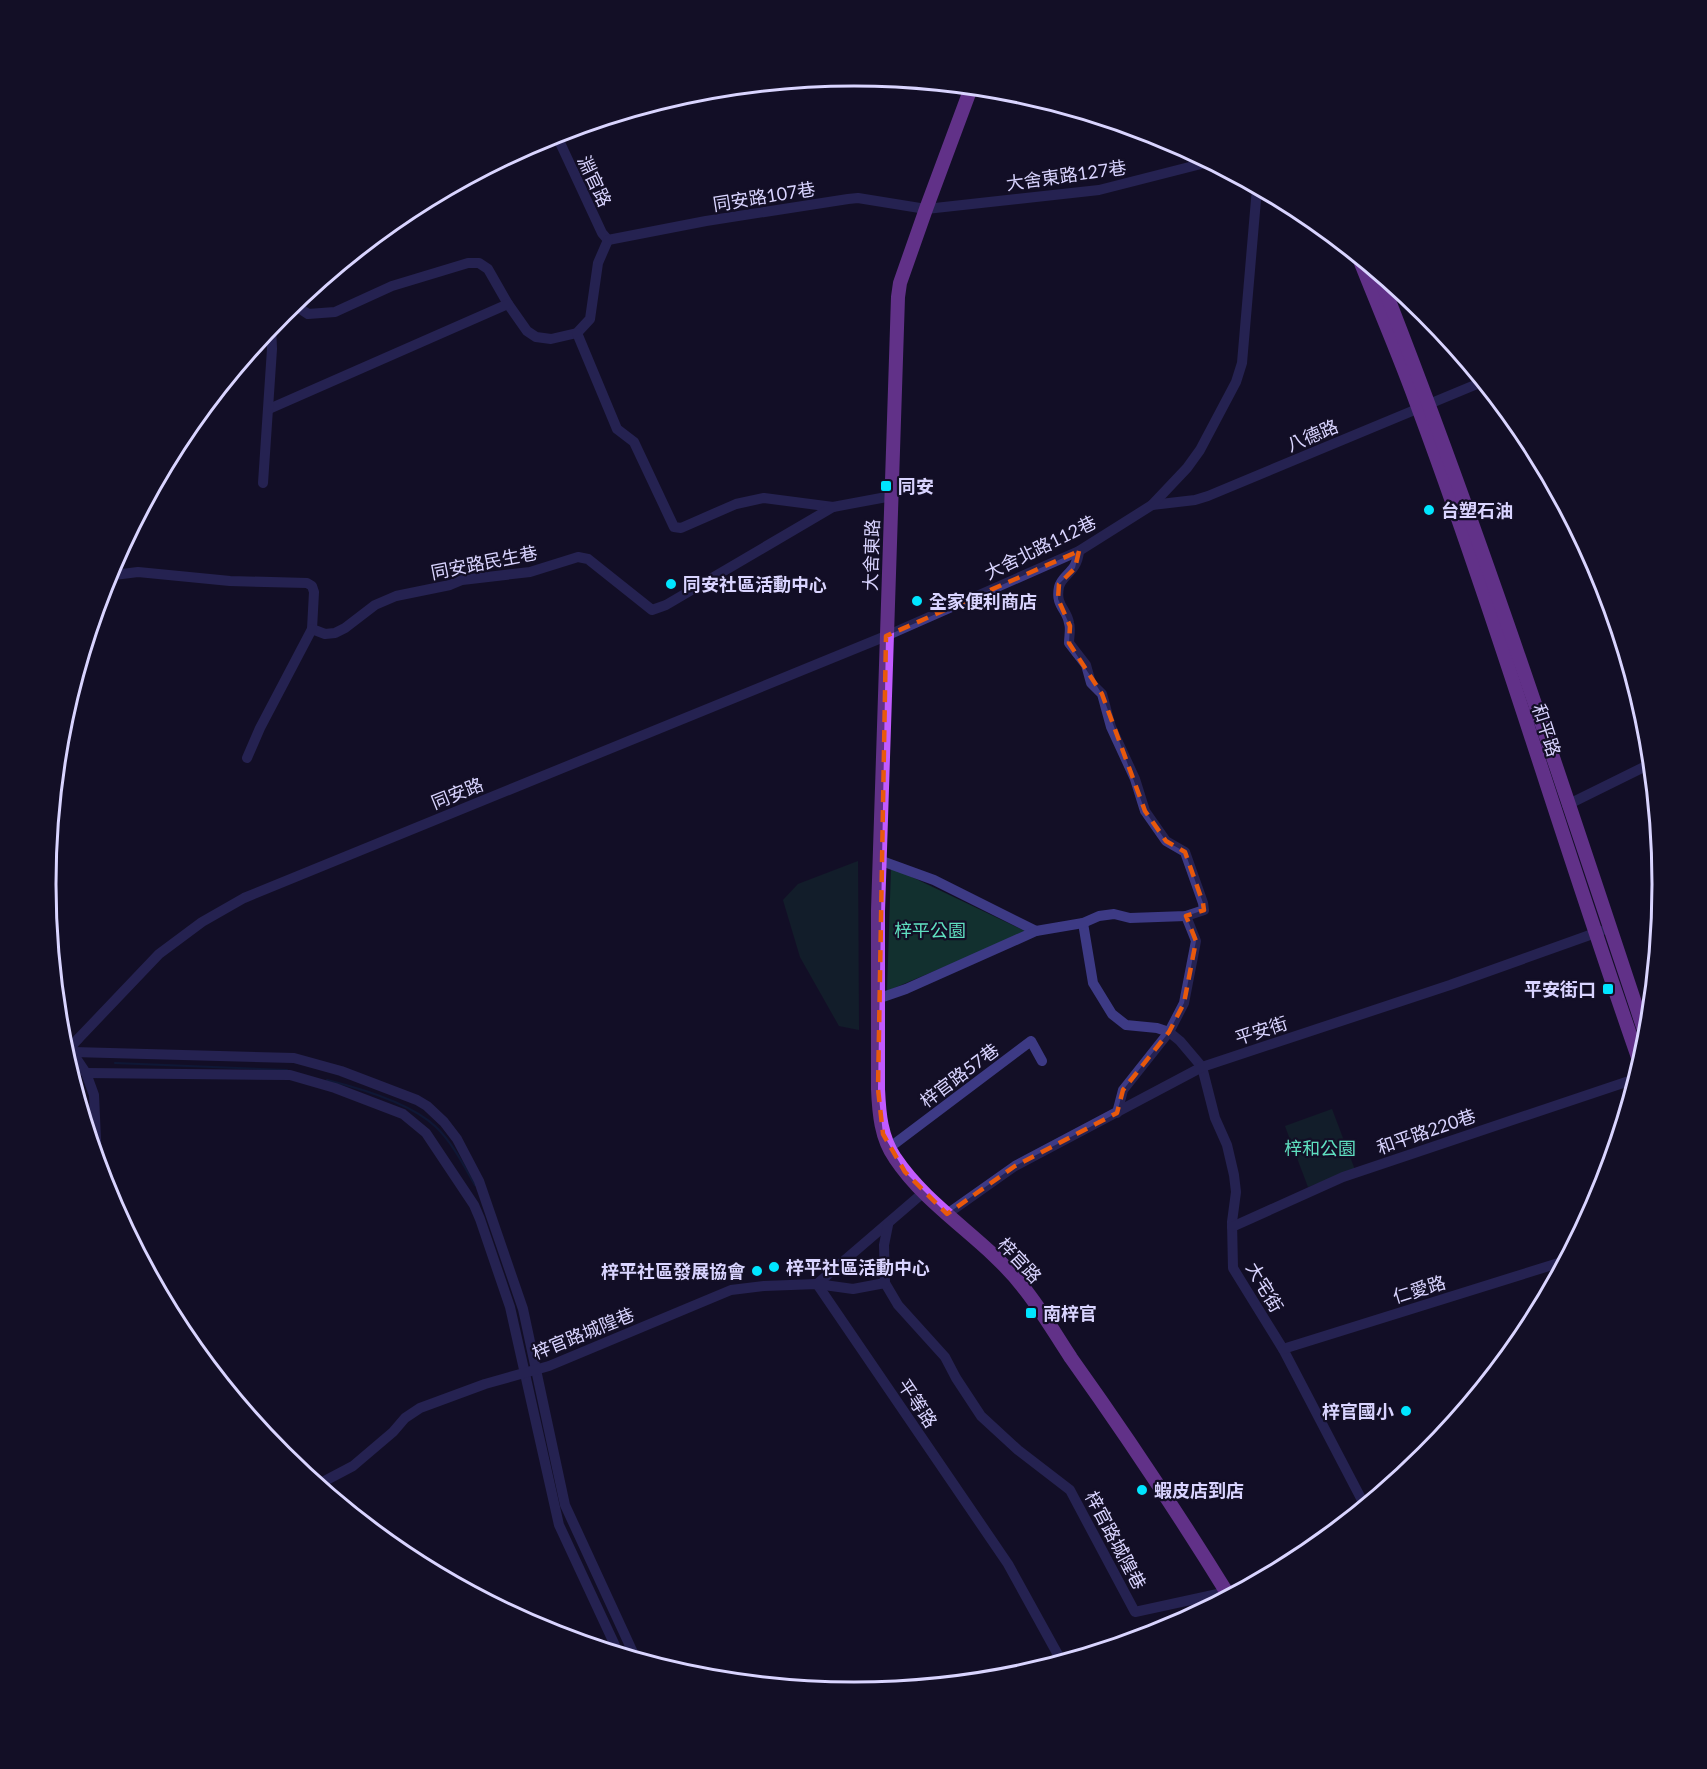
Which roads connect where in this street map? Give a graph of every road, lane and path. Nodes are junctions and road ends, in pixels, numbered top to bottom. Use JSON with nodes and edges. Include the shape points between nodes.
{"nodes":[{"id":1,"x":968,"y":95,"type":"edge"},
{"id":2,"x":560,"y":143,"type":"edge"},
{"id":3,"x":1197,"y":165,"type":"edge"},
{"id":4,"x":1256,"y":196,"type":"edge"},
{"id":5,"x":926,"y":209,"type":"junction"},
{"id":6,"x":608,"y":240,"type":"junction"},
{"id":7,"x":1366,"y":273,"type":"edge"},
{"id":8,"x":1384,"y":288,"type":"edge"},
{"id":9,"x":508,"y":304,"type":"junction"},
{"id":10,"x":300,"y":310,"type":"edge"},
{"id":11,"x":577,"y":333,"type":"junction"},
{"id":12,"x":272,"y":339,"type":"edge"},
{"id":13,"x":1475,"y":385,"type":"edge"},
{"id":14,"x":1424,"y":406,"type":"junction"},
{"id":15,"x":268,"y":409,"type":"junction"},
{"id":16,"x":263,"y":483,"type":"dead end"},
{"id":17,"x":892,"y":496,"type":"junction"},
{"id":18,"x":1152,"y":505,"type":"junction"},
{"id":19,"x":833,"y":507,"type":"junction"},
{"id":20,"x":1079,"y":550,"type":"junction"},
{"id":21,"x":118,"y":574,"type":"edge"},
{"id":22,"x":312,"y":629,"type":"junction"},
{"id":23,"x":886,"y":636,"type":"junction"},
{"id":24,"x":1516,"y":673,"type":"junction"},
{"id":25,"x":247,"y":758,"type":"dead end"},
{"id":26,"x":1643,"y":768,"type":"edge"},
{"id":27,"x":1568,"y":805,"type":"junction"},
{"id":28,"x":879,"y":860,"type":"junction"},
{"id":29,"x":1186,"y":916,"type":"junction"},
{"id":30,"x":1083,"y":923,"type":"junction"},
{"id":31,"x":1610,"y":928,"type":"junction"},
{"id":32,"x":1036,"y":931,"type":"junction"},
{"id":33,"x":1595,"y":934,"type":"junction"},
{"id":34,"x":877,"y":999,"type":"junction"},
{"id":35,"x":1640,"y":1018,"type":"edge"},
{"id":36,"x":1169,"y":1032,"type":"junction"},
{"id":37,"x":73,"y":1047,"type":"edge"},
{"id":38,"x":1634,"y":1047,"type":"edge"},
{"id":39,"x":74,"y":1054,"type":"edge"},
{"id":40,"x":1042,"y":1061,"type":"dead end"},
{"id":41,"x":76,"y":1063,"type":"edge"},
{"id":42,"x":1202,"y":1067,"type":"junction"},
{"id":43,"x":86,"y":1073,"type":"junction"},
{"id":44,"x":1626,"y":1082,"type":"edge"},
{"id":45,"x":1117,"y":1113,"type":"junction"},
{"id":46,"x":96,"y":1133,"type":"edge"},
{"id":47,"x":889,"y":1148,"type":"junction"},
{"id":48,"x":924,"y":1192,"type":"junction"},
{"id":49,"x":947,"y":1214,"type":"junction"},
{"id":50,"x":888,"y":1225,"type":"junction"},
{"id":51,"x":1232,"y":1227,"type":"junction"},
{"id":52,"x":1555,"y":1264,"type":"edge"},
{"id":53,"x":885,"y":1283,"type":"junction"},
{"id":54,"x":817,"y":1284,"type":"junction"},
{"id":55,"x":1283,"y":1349,"type":"junction"},
{"id":56,"x":536,"y":1370,"type":"junction"},
{"id":57,"x":524,"y":1374,"type":"junction"},
{"id":58,"x":324,"y":1481,"type":"edge"},
{"id":59,"x":1362,"y":1499,"type":"edge"},
{"id":60,"x":566,"y":1523,"type":"junction"},
{"id":61,"x":1225,"y":1590,"type":"edge"},
{"id":62,"x":1211,"y":1597,"type":"edge"},
{"id":63,"x":616,"y":1646,"type":"edge"},
{"id":64,"x":632,"y":1650,"type":"edge"},
{"id":65,"x":1058,"y":1655,"type":"edge"}],
"edges":[{"from":1,"to":5,"type":"main road","name":"大舍東路"},
{"from":2,"to":6,"type":"street","name":"淵官路"},
{"from":3,"to":5,"type":"street","name":"大舍東路127巷","via":[[1099,190]]},
{"from":4,"to":18,"type":"street","name":"大舍北路112巷","via":[[1242,363],[1236,382],[1200,450]]},
{"from":5,"to":6,"type":"street","name":"同安路107巷","via":[[858,198]]},
{"from":5,"to":17,"type":"main road","name":"大舍東路","via":[[898,297]]},
{"from":6,"to":11,"type":"street","via":[[598,262],[590,319]]},
{"from":7,"to":14,"type":"main road"},
{"from":8,"to":14,"type":"main road"},
{"from":9,"to":10,"type":"street","via":[[488,268],[468,263],[392,286],[335,312],[308,314]]},
{"from":9,"to":11,"type":"street","via":[[536,337],[551,339]]},
{"from":9,"to":15,"type":"street"},
{"from":11,"to":19,"type":"street","via":[[616,429],[634,442],[674,526],[681,528],[736,504],[764,498]]},
{"from":12,"to":15,"type":"street"},
{"from":13,"to":14,"type":"street","name":"八德路"},
{"from":14,"to":18,"type":"street","name":"八德路","via":[[1208,496]]},
{"from":14,"to":24,"type":"main road","name":"和平路"},
{"from":15,"to":16,"type":"street"},
{"from":17,"to":19,"type":"street"},
{"from":17,"to":23,"type":"main road","name":"大舍東路"},
{"from":18,"to":20,"type":"street","name":"大舍北路112巷"},
{"from":19,"to":22,"type":"street","name":"同安路民生巷","via":[[652,610],[588,559],[578,557],[530,572],[462,580],[396,596],[375,605],[335,633]]},
{"from":20,"to":23,"type":"street","name":"大舍北路112巷"},
{"from":20,"to":29,"type":"street","via":[[1075,568],[1059,584],[1058,599],[1070,626],[1069,643],[1086,665],[1091,683],[1102,694],[1111,727],[1145,810],[1166,841],[1185,852],[1203,903],[1203,910]]},
{"from":21,"to":22,"type":"street","via":[[138,572],[230,581],[307,583],[314,592]]},
{"from":22,"to":25,"type":"street"},
{"from":23,"to":28,"type":"main road","name":"大舍東路"},
{"from":23,"to":37,"type":"street","name":"同安路","bridge":true,"via":[[244,898],[202,922],[159,954]]},
{"from":24,"to":27,"type":"main road","name":"和平路"},
{"from":24,"to":33,"type":"main road","name":"和平路"},
{"from":26,"to":27,"type":"street"},
{"from":27,"to":31,"type":"main road","name":"和平路"},
{"from":28,"to":32,"type":"street","via":[[934,880]]},
{"from":28,"to":34,"type":"main road","name":"大舍東路"},
{"from":29,"to":30,"type":"street","via":[[1130,918],[1114,914]]},
{"from":29,"to":36,"type":"street","via":[[1196,941],[1184,1003]]},
{"from":30,"to":32,"type":"street"},
{"from":30,"to":36,"type":"street","via":[[1093,983],[1107,1007],[1126,1025]]},
{"from":31,"to":33,"type":"street","name":"平安街"},
{"from":31,"to":35,"type":"main road","name":"和平路"},
{"from":32,"to":34,"type":"street"},
{"from":33,"to":38,"type":"main road","name":"和平路"},
{"from":33,"to":42,"type":"street","name":"平安街"},
{"from":34,"to":47,"type":"main road","name":"梓官路","via":[[879,1105]]},
{"from":36,"to":42,"type":"street"},
{"from":36,"to":45,"type":"street","via":[[1123,1090]]},
{"from":39,"to":56,"type":"street","via":[[294,1059],[341,1071],[427,1106],[457,1138],[479,1181],[523,1309]]},
{"from":40,"to":47,"type":"street","name":"梓官路57巷","via":[[1031,1041]]},
{"from":41,"to":43,"type":"street"},
{"from":42,"to":45,"type":"street","name":"平安街"},
{"from":42,"to":51,"type":"street","name":"大宅街","via":[[1234,1175]]},
{"from":43,"to":46,"type":"street","via":[[94,1095]]},
{"from":43,"to":57,"type":"street","via":[[290,1076],[403,1114],[426,1133],[474,1205],[510,1306]]},
{"from":44,"to":51,"type":"street","name":"和平路220巷","via":[[1343,1177]]},
{"from":45,"to":49,"type":"street","name":"平安街","via":[[1015,1166]]},
{"from":47,"to":48,"type":"main road","name":"梓官路"},
{"from":48,"to":49,"type":"main road","name":"梓官路"},
{"from":48,"to":50,"type":"street"},
{"from":49,"to":61,"type":"main road","name":"梓官路","via":[[1022,1286]]},
{"from":50,"to":53,"type":"street"},
{"from":50,"to":54,"type":"street"},
{"from":51,"to":55,"type":"street","name":"大宅街","via":[[1233,1268]]},
{"from":52,"to":55,"type":"street","name":"仁愛路"},
{"from":53,"to":54,"type":"street","name":"梓官路城隍巷","via":[[853,1290]]},
{"from":53,"to":62,"type":"street","name":"梓官路城隍巷","via":[[898,1305],[945,1357],[981,1416],[1070,1490],[1135,1612]]},
{"from":54,"to":56,"type":"street","name":"梓官路城隍巷","via":[[731,1290]]},
{"from":54,"to":65,"type":"street","name":"平等路","via":[[1008,1564]]},
{"from":55,"to":59,"type":"street","name":"大宅街"},
{"from":56,"to":57,"type":"street","name":"梓官路城隍巷"},
{"from":56,"to":60,"type":"street"},
{"from":57,"to":58,"type":"street","name":"梓官路城隍巷","via":[[420,1408],[353,1466]]},
{"from":57,"to":60,"type":"street"},
{"from":60,"to":63,"type":"street"},
{"from":60,"to":64,"type":"street"}]}
